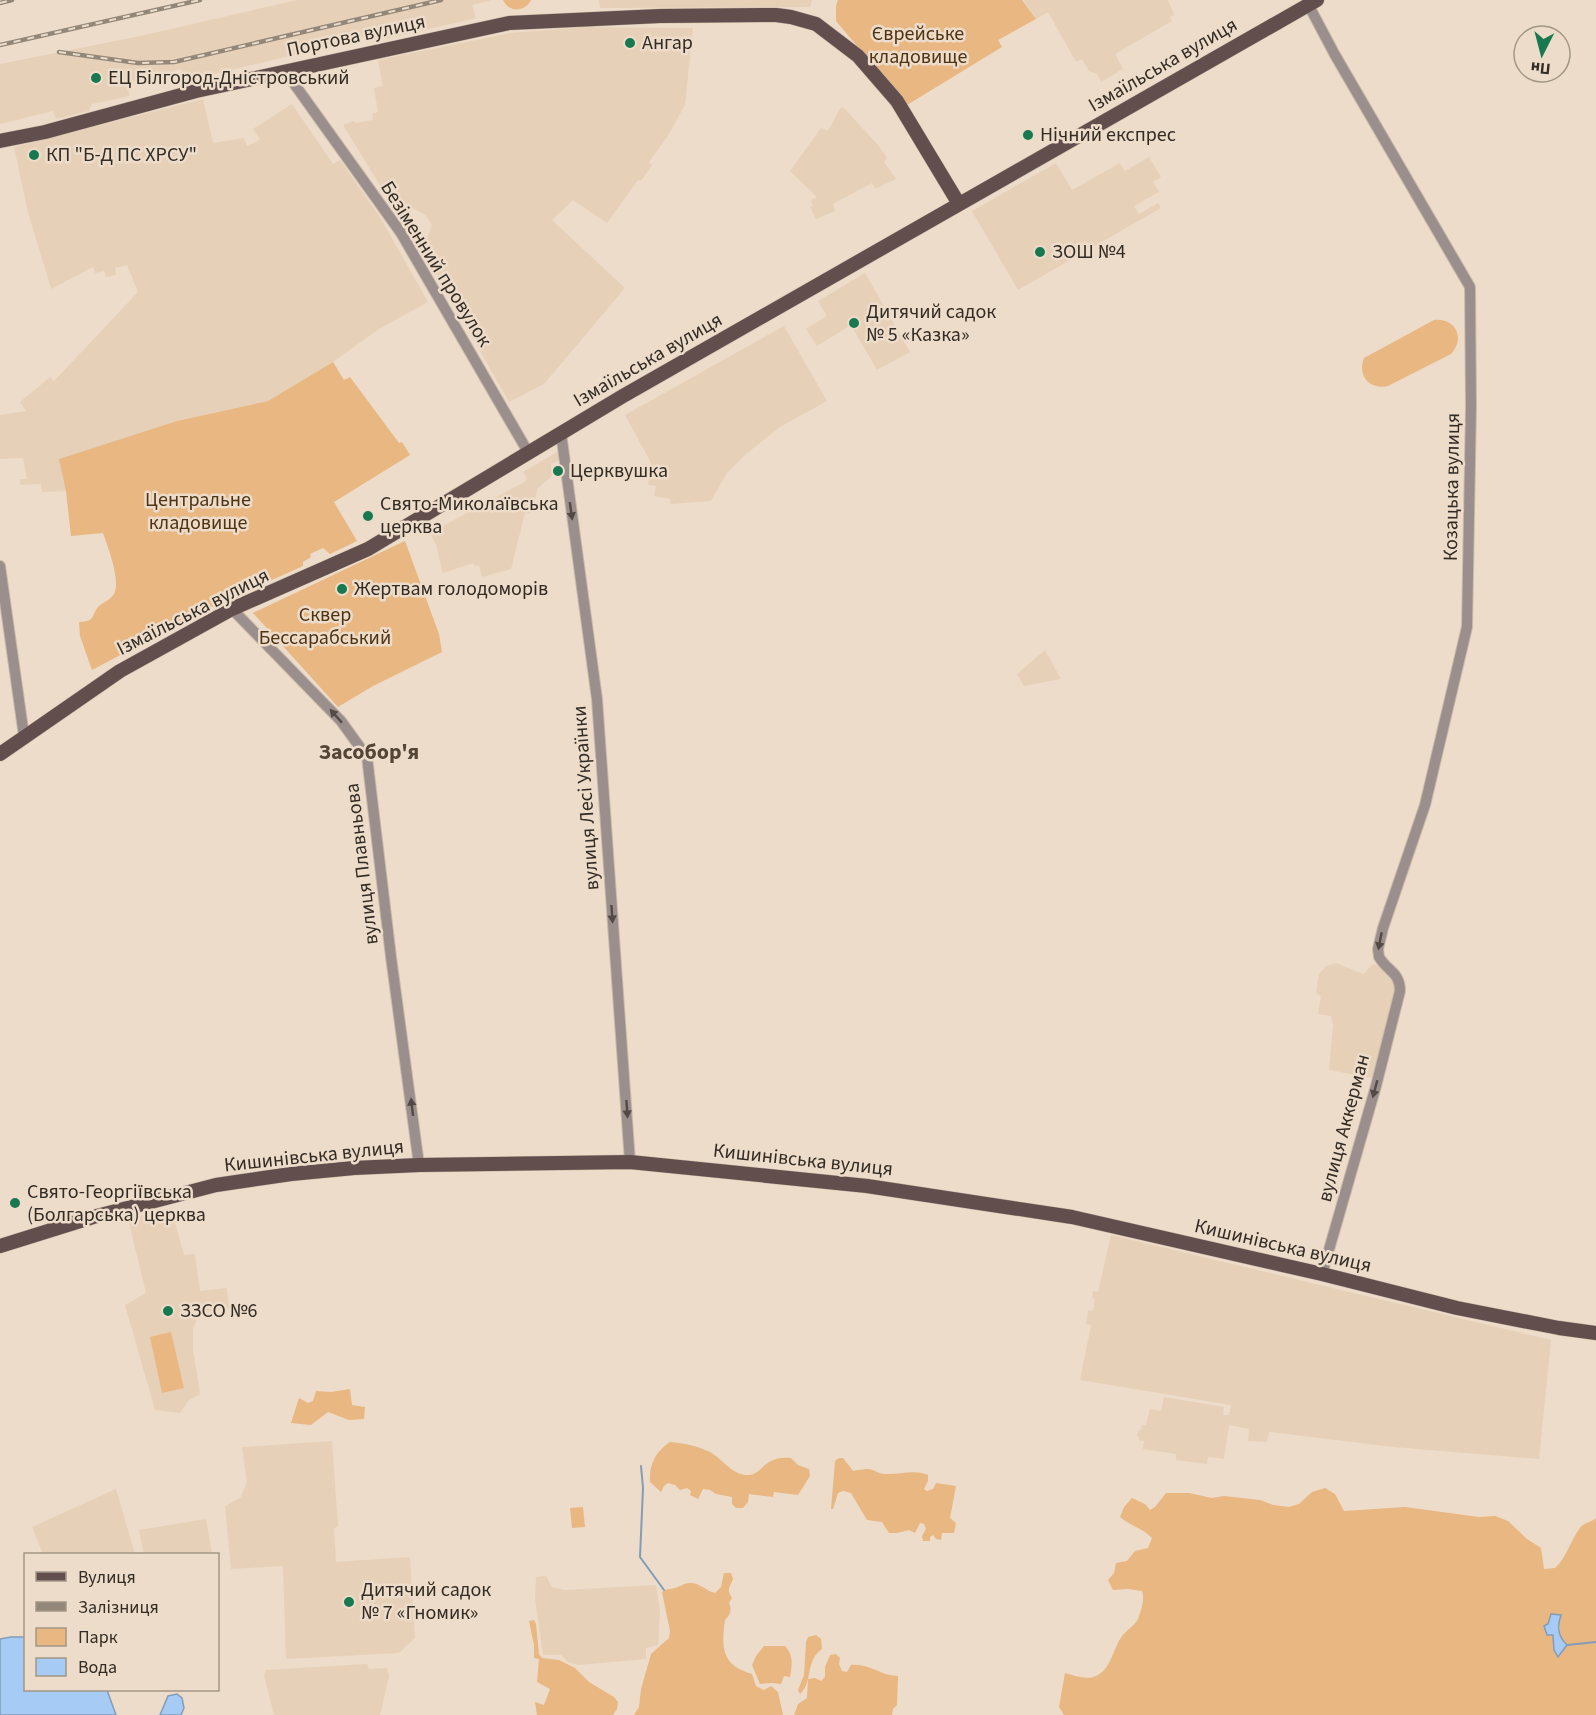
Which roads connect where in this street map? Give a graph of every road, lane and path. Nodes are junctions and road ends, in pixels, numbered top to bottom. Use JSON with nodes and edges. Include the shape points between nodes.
{"nodes":[{"id":1,"x":1313,"y":2,"type":"edge"},
{"id":2,"x":285,"y":71,"type":"junction"},
{"id":3,"x":0,"y":141,"type":"edge"},
{"id":4,"x":959,"y":204,"type":"junction"},
{"id":5,"x":561,"y":432,"type":"junction"},
{"id":6,"x":528,"y":452,"type":"junction"},
{"id":7,"x":0,"y":566,"type":"edge"},
{"id":8,"x":232,"y":609,"type":"junction"},
{"id":9,"x":24,"y":736,"type":"junction"},
{"id":10,"x":0,"y":754,"type":"edge"},
{"id":11,"x":1400,"y":991,"type":"joint"},
{"id":12,"x":630,"y":1162,"type":"junction"},
{"id":13,"x":419,"y":1165,"type":"junction"},
{"id":14,"x":0,"y":1246,"type":"edge"},
{"id":15,"x":1322,"y":1274,"type":"junction"},
{"id":16,"x":1596,"y":1333,"type":"edge"}],
"edges":[{"from":1,"to":4,"type":"main road","name":"Ізмаїльська вулиця"},
{"from":1,"to":11,"type":"street","name":"Козацька вулиця","one_way":true,"via":[[1340,65],[1470,287],[1467,627],[1425,805],[1378,950],[1382,963],[1400,982]]},
{"from":2,"to":3,"type":"main road","name":"Портова вулиця"},
{"from":2,"to":4,"type":"main road","name":"Портова вулиця","via":[[509,23],[660,16],[791,16],[825,29],[879,78]]},
{"from":2,"to":6,"type":"street","name":"Безіменний провулок","via":[[401,233]]},
{"from":4,"to":5,"type":"main road","name":"Ізмаїльська вулиця"},
{"from":5,"to":6,"type":"main road","name":"Ізмаїльська вулиця"},
{"from":5,"to":12,"type":"street","name":"вулиця Лесі Українки","one_way":true,"via":[[597,699]]},
{"from":6,"to":8,"type":"main road","name":"Ізмаїльська вулиця","via":[[368,549]]},
{"from":7,"to":9,"type":"street"},
{"from":8,"to":9,"type":"main road","name":"Ізмаїльська вулиця","via":[[120,670]]},
{"from":13,"to":8,"type":"street","name":"вулиця Плавньова","one_way":true,"via":[[367,757],[341,721]]},
{"from":9,"to":10,"type":"main road","name":"Ізмаїльська вулиця"},
{"from":11,"to":15,"type":"street","name":"вулиця Аккерман","one_way":true},
{"from":12,"to":13,"type":"main road","name":"Кишинівська вулиця"},
{"from":12,"to":15,"type":"main road","name":"Кишинівська вулиця","via":[[867,1186],[1061,1215]]},
{"from":13,"to":14,"type":"main road","name":"Кишинівська вулиця","via":[[291,1174],[216,1185]]},
{"from":15,"to":16,"type":"main road","name":"Кишинівська вулиця","via":[[1457,1308]]}]}
